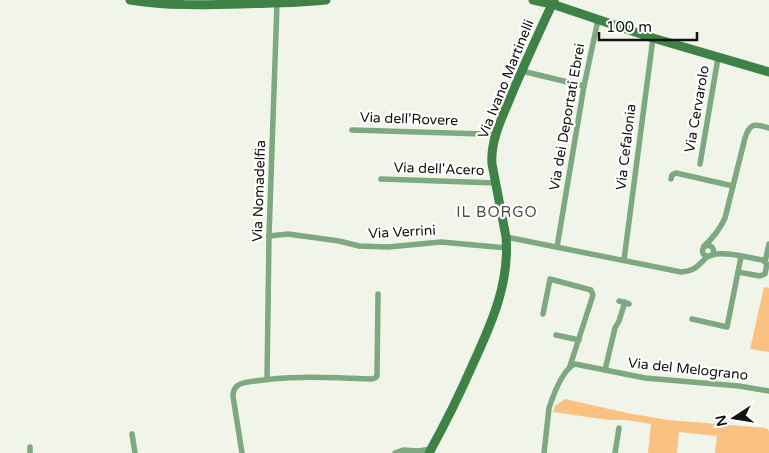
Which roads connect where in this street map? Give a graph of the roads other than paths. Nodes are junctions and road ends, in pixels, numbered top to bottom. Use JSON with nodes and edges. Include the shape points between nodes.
{"nodes":[{"id":1,"x":130,"y":0,"type":"edge"},
{"id":2,"x":326,"y":0,"type":"edge"},
{"id":3,"x":533,"y":0,"type":"edge"},
{"id":4,"x":553,"y":2,"type":"edge"},
{"id":5,"x":277,"y":3,"type":"junction"},
{"id":6,"x":598,"y":20,"type":"junction"},
{"id":7,"x":653,"y":38,"type":"junction"},
{"id":8,"x":718,"y":58,"type":"junction"},
{"id":9,"x":522,"y":72,"type":"junction"},
{"id":10,"x":769,"y":72,"type":"edge"},
{"id":11,"x":584,"y":86,"type":"junction"},
{"id":12,"x":769,"y":128,"type":"edge"},
{"id":13,"x":352,"y":130,"type":"dead end"},
{"id":14,"x":496,"y":136,"type":"junction"},
{"id":15,"x":700,"y":164,"type":"dead end"},
{"id":16,"x":381,"y":179,"type":"dead end"},
{"id":17,"x":671,"y":179,"type":"dead end"},
{"id":18,"x":496,"y":183,"type":"junction"},
{"id":19,"x":732,"y":186,"type":"junction"},
{"id":20,"x":714,"y":235,"type":"junction"},
{"id":21,"x":269,"y":236,"type":"junction"},
{"id":22,"x":506,"y":237,"type":"junction"},
{"id":23,"x":769,"y":244,"type":"edge"},
{"id":24,"x":557,"y":247,"type":"junction"},
{"id":25,"x":712,"y":247,"type":"junction"},
{"id":26,"x":507,"y":248,"type":"junction"},
{"id":27,"x":703,"y":248,"type":"junction"},
{"id":28,"x":722,"y":254,"type":"junction"},
{"id":29,"x":710,"y":256,"type":"junction"},
{"id":30,"x":741,"y":257,"type":"junction"},
{"id":31,"x":624,"y":260,"type":"junction"},
{"id":32,"x":764,"y":262,"type":"junction"},
{"id":33,"x":695,"y":268,"type":"junction"},
{"id":34,"x":738,"y":272,"type":"junction"},
{"id":35,"x":760,"y":276,"type":"junction"},
{"id":36,"x":769,"y":278,"type":"edge"},
{"id":37,"x":378,"y":294,"type":"dead end"},
{"id":38,"x":624,"y":302,"type":"dead end"},
{"id":39,"x":542,"y":314,"type":"dead end"},
{"id":40,"x":692,"y":319,"type":"dead end"},
{"id":41,"x":556,"y":335,"type":"dead end"},
{"id":42,"x":579,"y":340,"type":"junction"},
{"id":43,"x":570,"y":366,"type":"junction"},
{"id":44,"x":605,"y":370,"type":"junction"},
{"id":45,"x":268,"y":379,"type":"junction"},
{"id":46,"x":769,"y":391,"type":"edge"},
{"id":47,"x":619,"y":428,"type":"dead end"},
{"id":48,"x":132,"y":434,"type":"dead end"},
{"id":49,"x":430,"y":451,"type":"edge"},
{"id":50,"x":135,"y":453,"type":"edge"},
{"id":51,"x":242,"y":453,"type":"edge"},
{"id":52,"x":395,"y":453,"type":"edge"},
{"id":53,"x":544,"y":453,"type":"edge"},
{"id":54,"x":615,"y":453,"type":"edge"}],
"edges":[{"from":1,"to":5,"type":"street","via":[[170,4]]},
{"from":2,"to":5,"type":"street"},
{"from":3,"to":4,"type":"street"},
{"from":4,"to":6,"type":"street"},
{"from":4,"to":9,"type":"street","name":"Via Ivano Martinelli"},
{"from":5,"to":21,"type":"street","name":"Via Nomadelfia"},
{"from":6,"to":7,"type":"street"},
{"from":6,"to":11,"type":"street","name":"Via dei Deportati Ebrei"},
{"from":7,"to":8,"type":"street"},
{"from":7,"to":31,"type":"street","name":"Via Cefalonia"},
{"from":8,"to":10,"type":"street"},
{"from":8,"to":15,"type":"street","name":"Via Cervarolo"},
{"from":9,"to":11,"type":"street"},
{"from":9,"to":14,"type":"street","name":"Via Ivano Martinelli"},
{"from":11,"to":24,"type":"street","name":"Via dei Deportati Ebrei"},
{"from":12,"to":19,"type":"street","via":[[757,124],[749,129]]},
{"from":13,"to":14,"type":"street","name":"Via dell'Rovere"},
{"from":14,"to":18,"type":"street","name":"Via Ivano Martinelli","via":[[492,156]]},
{"from":16,"to":18,"type":"street","name":"Via dell'Acero"},
{"from":17,"to":19,"type":"street","via":[[676,173]]},
{"from":18,"to":22,"type":"street","name":"Via Ivano Martinelli"},
{"from":19,"to":20,"type":"street","via":[[725,218]]},
{"from":20,"to":25,"type":"street"},
{"from":20,"to":27,"type":"street"},
{"from":21,"to":26,"type":"street","name":"Via Verrini","via":[[288,234],[359,246],[441,242]]},
{"from":21,"to":45,"type":"street","name":"Via Nomadelfia"},
{"from":22,"to":24,"type":"street"},
{"from":22,"to":26,"type":"street","name":"Via Ivano Martinelli"},
{"from":23,"to":32,"type":"street"},
{"from":24,"to":31,"type":"street"},
{"from":25,"to":27,"type":"street","via":[[707,245]]},
{"from":25,"to":28,"type":"street"},
{"from":25,"to":29,"type":"street","via":[[714,250]]},
{"from":26,"to":49,"type":"street","name":"Via Ivano Martinelli","via":[[504,281],[485,339]]},
{"from":27,"to":29,"type":"street","via":[[704,255]]},
{"from":27,"to":33,"type":"street"},
{"from":28,"to":29,"type":"street"},
{"from":28,"to":30,"type":"street"},
{"from":29,"to":33,"type":"street"},
{"from":30,"to":32,"type":"street"},
{"from":30,"to":34,"type":"street"},
{"from":31,"to":33,"type":"street","via":[[681,272]]},
{"from":32,"to":35,"type":"street","via":[[765,274]]},
{"from":34,"to":35,"type":"street"},
{"from":34,"to":40,"type":"street","via":[[727,327]]},
{"from":35,"to":36,"type":"street"},
{"from":37,"to":45,"type":"street","via":[[375,378]]},
{"from":38,"to":44,"type":"street","name":"Via del Melograno","via":[[614,328]]},
{"from":39,"to":42,"type":"street","via":[[550,279],[591,290],[593,295]]},
{"from":41,"to":42,"type":"street"},
{"from":42,"to":43,"type":"street"},
{"from":43,"to":44,"type":"street","name":"Via del Melograno","via":[[575,364]]},
{"from":43,"to":53,"type":"street","via":[[549,408]]},
{"from":44,"to":46,"type":"street","name":"Via del Melograno","via":[[645,378]]},
{"from":45,"to":51,"type":"street","via":[[241,384],[233,391]]},
{"from":47,"to":54,"type":"street"},
{"from":48,"to":50,"type":"street"},
{"from":49,"to":52,"type":"street","via":[[403,450]]}]}
